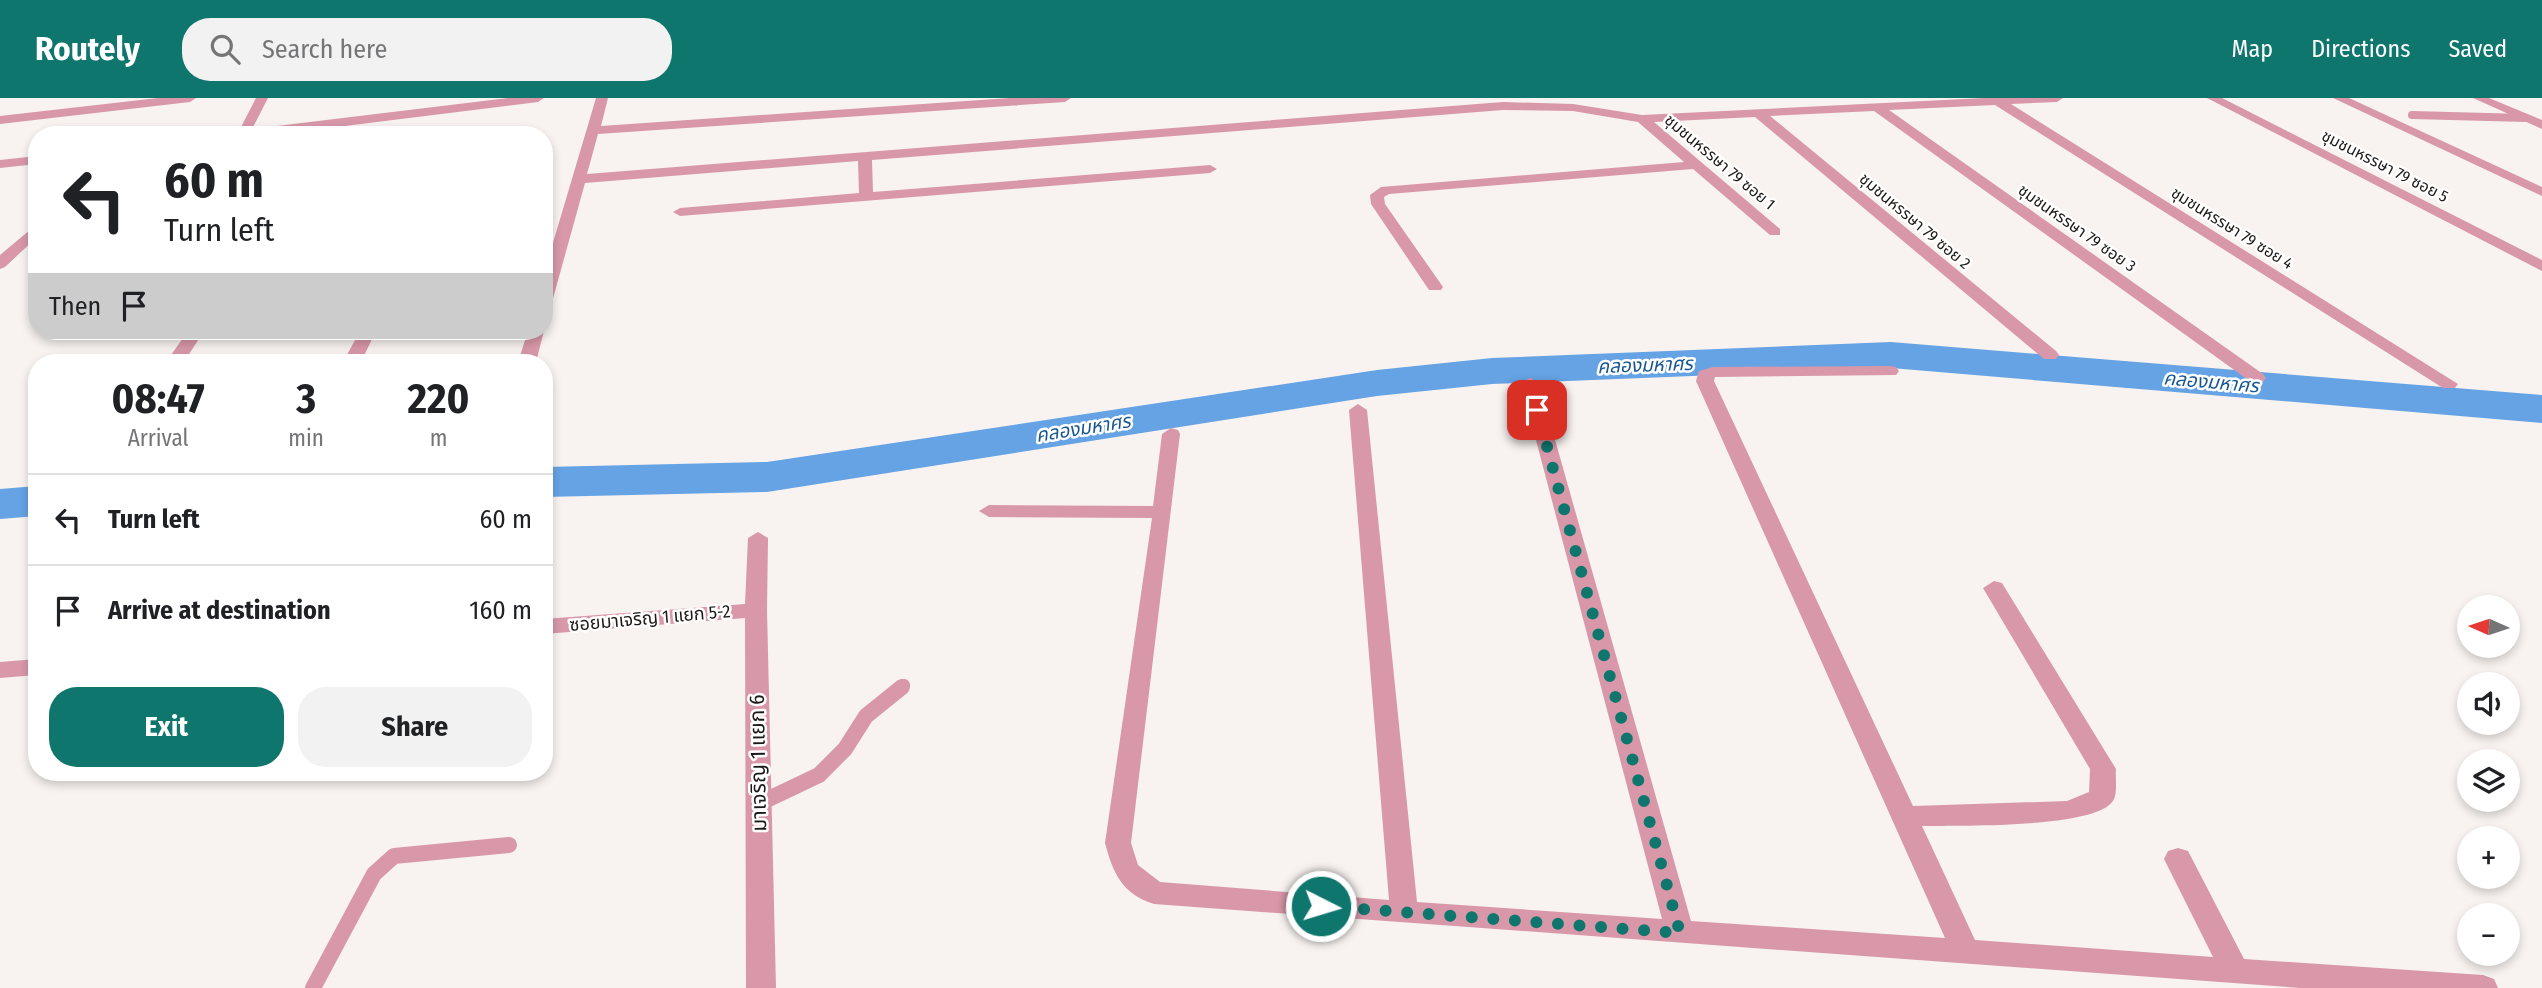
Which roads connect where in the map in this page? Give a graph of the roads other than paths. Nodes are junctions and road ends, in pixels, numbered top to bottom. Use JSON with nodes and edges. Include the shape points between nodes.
{"nodes":[{"id":1,"x":190,"y":98,"type":"edge"},
{"id":2,"x":262,"y":98,"type":"edge"},
{"id":3,"x":538,"y":98,"type":"edge"},
{"id":4,"x":602,"y":98,"type":"edge"},
{"id":5,"x":1065,"y":98,"type":"edge"},
{"id":6,"x":2057,"y":98,"type":"edge"},
{"id":7,"x":2213,"y":98,"type":"edge"},
{"id":8,"x":2339,"y":98,"type":"edge"},
{"id":9,"x":2479,"y":98,"type":"edge"},
{"id":10,"x":490,"y":101,"type":"edge"},
{"id":11,"x":1997,"y":101,"type":"junction"},
{"id":12,"x":1876,"y":107,"type":"junction"},
{"id":13,"x":1758,"y":113,"type":"junction"},
{"id":14,"x":2412,"y":115,"type":"dead end"},
{"id":15,"x":2526,"y":118,"type":"junction"},
{"id":16,"x":1642,"y":119,"type":"junction"},
{"id":17,"x":0,"y":120,"type":"edge"},
{"id":18,"x":2542,"y":125,"type":"edge"},
{"id":19,"x":248,"y":126,"type":"edge"},
{"id":20,"x":304,"y":126,"type":"edge"},
{"id":21,"x":593,"y":130,"type":"junction"},
{"id":22,"x":864,"y":156,"type":"junction"},
{"id":23,"x":28,"y":161,"type":"edge"},
{"id":24,"x":0,"y":164,"type":"edge"},
{"id":25,"x":1696,"y":165,"type":"junction"},
{"id":26,"x":1210,"y":169,"type":"dead end"},
{"id":27,"x":579,"y":179,"type":"junction"},
{"id":28,"x":2542,"y":192,"type":"edge"},
{"id":29,"x":866,"y":199,"type":"junction"},
{"id":30,"x":680,"y":212,"type":"dead end"},
{"id":31,"x":1775,"y":232,"type":"dead end"},
{"id":32,"x":28,"y":239,"type":"edge"},
{"id":33,"x":28,"y":241,"type":"edge"},
{"id":34,"x":0,"y":242,"type":"edge"},
{"id":35,"x":0,"y":264,"type":"edge"},
{"id":36,"x":2542,"y":266,"type":"edge"},
{"id":37,"x":553,"y":270,"type":"edge"},
{"id":38,"x":1435,"y":287,"type":"dead end"},
{"id":39,"x":2050,"y":355,"type":"dead end"},
{"id":40,"x":1890,"y":370,"type":"dead end"},
{"id":41,"x":2257,"y":378,"type":"dead end"},
{"id":42,"x":1530,"y":383,"type":"dead end"},
{"id":43,"x":2449,"y":384,"type":"dead end"},
{"id":44,"x":1358,"y":410,"type":"dead end"},
{"id":45,"x":1171,"y":434,"type":"dead end"},
{"id":46,"x":989,"y":511,"type":"dead end"},
{"id":47,"x":1163,"y":512,"type":"junction"},
{"id":48,"x":758,"y":538,"type":"dead end"},
{"id":49,"x":1994,"y":589,"type":"dead end"},
{"id":50,"x":755,"y":610,"type":"junction"},
{"id":51,"x":553,"y":626,"type":"edge"},
{"id":52,"x":28,"y":668,"type":"edge"},
{"id":53,"x":0,"y":670,"type":"edge"},
{"id":54,"x":904,"y":685,"type":"dead end"},
{"id":55,"x":758,"y":804,"type":"junction"},
{"id":56,"x":1903,"y":817,"type":"junction"},
{"id":57,"x":509,"y":845,"type":"dead end"},
{"id":58,"x":2178,"y":859,"type":"dead end"},
{"id":59,"x":1404,"y":913,"type":"junction"},
{"id":60,"x":1680,"y":933,"type":"junction"},
{"id":61,"x":1966,"y":952,"type":"junction"},
{"id":62,"x":2235,"y":971,"type":"junction"},
{"id":63,"x":313,"y":988,"type":"edge"},
{"id":64,"x":761,"y":988,"type":"edge"},
{"id":65,"x":2483,"y":988,"type":"edge"}],
"edges":[{"from":1,"to":17,"type":"street"},
{"from":2,"to":19,"type":"street"},
{"from":3,"to":10,"type":"street"},
{"from":4,"to":21,"type":"street"},
{"from":5,"to":21,"type":"street"},
{"from":6,"to":11,"type":"street"},
{"from":7,"to":36,"type":"street","name":"ชุมชนหรรษา 79 ซอย 5"},
{"from":8,"to":28,"type":"street"},
{"from":9,"to":15,"type":"street"},
{"from":10,"to":20,"type":"street"},
{"from":11,"to":12,"type":"street"},
{"from":11,"to":43,"type":"street","name":"ชุมชนหรรษา 79 ซอย 4"},
{"from":12,"to":13,"type":"street"},
{"from":12,"to":41,"type":"street","name":"ชุมชนหรรษา 79 ซอย 3"},
{"from":13,"to":16,"type":"street"},
{"from":13,"to":39,"type":"street","name":"ชุมชนหรรษา 79 ซอย 2"},
{"from":14,"to":15,"type":"lane"},
{"from":15,"to":18,"type":"street"},
{"from":16,"to":22,"type":"street","via":[[1575,107],[1503,106]]},
{"from":16,"to":25,"type":"street","name":"ชุมชนหรรษา 79 ซอย 1"},
{"from":21,"to":27,"type":"street"},
{"from":22,"to":27,"type":"street"},
{"from":22,"to":29,"type":"street"},
{"from":23,"to":24,"type":"street"},
{"from":25,"to":31,"type":"street","name":"ชุมชนหรรษา 79 ซอย 1"},
{"from":25,"to":38,"type":"street","via":[[1386,190],[1377,195],[1378,204]]},
{"from":26,"to":29,"type":"street"},
{"from":27,"to":37,"type":"street"},
{"from":29,"to":30,"type":"street"},
{"from":32,"to":34,"type":"street"},
{"from":33,"to":35,"type":"street"},
{"from":40,"to":56,"type":"street","via":[[1713,372],[1705,381]]},
{"from":42,"to":60,"type":"street"},
{"from":44,"to":59,"type":"street"},
{"from":45,"to":47,"type":"street"},
{"from":46,"to":47,"type":"street"},
{"from":47,"to":59,"type":"street","via":[[1118,843],[1126,872],[1154,893]]},
{"from":48,"to":50,"type":"street","name":"มาเจริญ 1 แยก 6"},
{"from":49,"to":56,"type":"street","via":[[2103,769],[2102,797],[2070,811]]},
{"from":50,"to":51,"type":"street","name":"ซอยมาเจริญ 1 แยก 5-2"},
{"from":50,"to":55,"type":"street","name":"มาเจริญ 1 แยก 6"},
{"from":52,"to":53,"type":"street"},
{"from":54,"to":55,"type":"lane","via":[[866,716],[845,749],[819,775]]},
{"from":55,"to":64,"type":"street","name":"มาเจริญ 1 แยก 6"},
{"from":56,"to":61,"type":"street"},
{"from":57,"to":63,"type":"lane","via":[[394,856],[384,863]]},
{"from":58,"to":62,"type":"street"},
{"from":59,"to":60,"type":"street"},
{"from":60,"to":61,"type":"street"},
{"from":61,"to":62,"type":"street"},
{"from":62,"to":65,"type":"street"}]}
